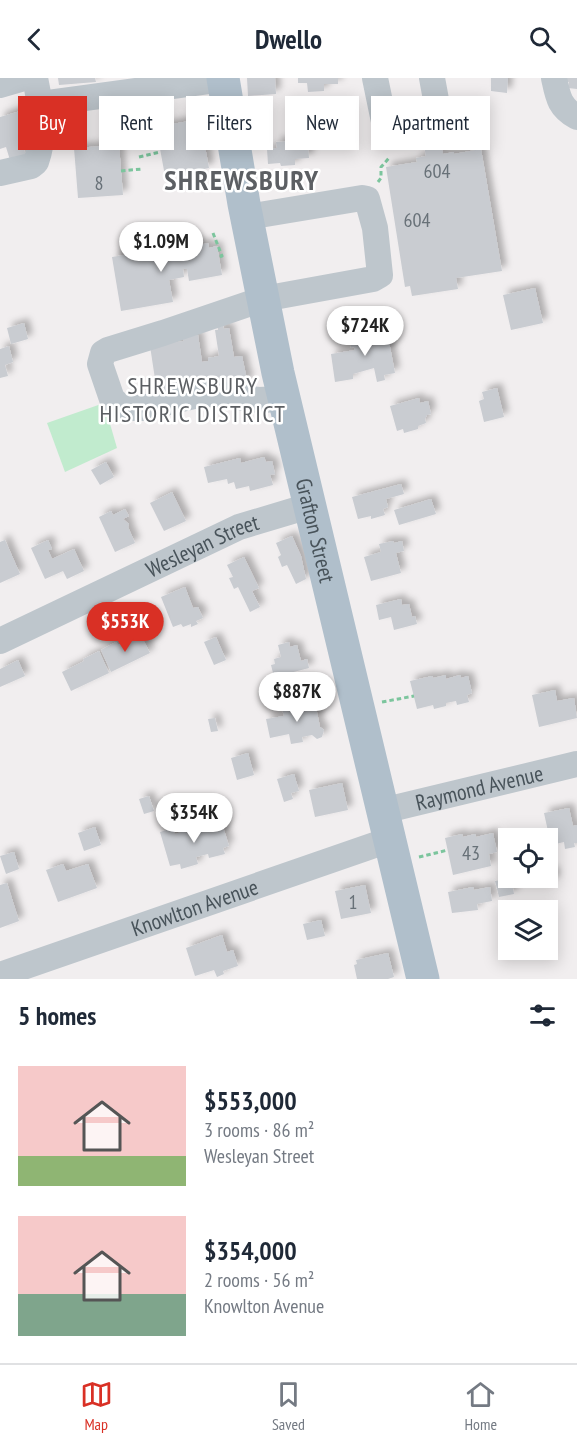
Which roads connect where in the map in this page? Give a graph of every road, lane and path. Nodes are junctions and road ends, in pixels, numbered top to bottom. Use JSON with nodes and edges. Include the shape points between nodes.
{"nodes":[{"id":1,"x":24,"y":78,"type":"edge"},
{"id":2,"x":35,"y":78,"type":"edge"},
{"id":3,"x":375,"y":78,"type":"edge"},
{"id":4,"x":432,"y":78,"type":"edge"},
{"id":5,"x":554,"y":78,"type":"edge"},
{"id":6,"x":223,"y":79,"type":"edge"},
{"id":7,"x":154,"y":84,"type":"edge"},
{"id":8,"x":0,"y":85,"type":"edge"},
{"id":9,"x":39,"y":96,"type":"edge"},
{"id":10,"x":86,"y":96,"type":"edge"},
{"id":11,"x":379,"y":96,"type":"edge"},
{"id":12,"x":435,"y":96,"type":"edge"},
{"id":13,"x":577,"y":117,"type":"edge"},
{"id":14,"x":39,"y":150,"type":"edge"},
{"id":15,"x":390,"y":150,"type":"edge"},
{"id":16,"x":160,"y":152,"type":"dead end"},
{"id":17,"x":139,"y":156,"type":"dead end"},
{"id":18,"x":141,"y":170,"type":"dead end"},
{"id":19,"x":121,"y":171,"type":"dead end"},
{"id":20,"x":0,"y":172,"type":"edge"},
{"id":21,"x":367,"y":199,"type":"junction"},
{"id":22,"x":247,"y":217,"type":"junction"},
{"id":23,"x":213,"y":233,"type":"dead end"},
{"id":24,"x":219,"y":257,"type":"dead end"},
{"id":25,"x":263,"y":299,"type":"junction"},
{"id":26,"x":284,"y":399,"type":"junction"},
{"id":27,"x":309,"y":506,"type":"junction"},
{"id":28,"x":0,"y":641,"type":"edge"},
{"id":29,"x":414,"y":696,"type":"dead end"},
{"id":30,"x":374,"y":704,"type":"dead end"},
{"id":31,"x":577,"y":764,"type":"edge"},
{"id":32,"x":394,"y":836,"type":"junction"},
{"id":33,"x":448,"y":850,"type":"dead end"},
{"id":34,"x":0,"y":975,"type":"edge"},
{"id":35,"x":423,"y":979,"type":"edge"}],
"edges":[{"from":1,"to":8,"type":"street"},
{"from":2,"to":9,"type":"street"},
{"from":3,"to":11,"type":"street"},
{"from":4,"to":12,"type":"street"},
{"from":5,"to":13,"type":"street","via":[[558,100]]},
{"from":6,"to":7,"type":"street"},
{"from":6,"to":22,"type":"main road","name":"Grafton Street"},
{"from":7,"to":10,"type":"street"},
{"from":14,"to":20,"type":"street","via":[[31,166]]},
{"from":15,"to":21,"type":"path","via":[[391,157],[381,167],[381,178]]},
{"from":16,"to":17,"type":"path"},
{"from":18,"to":19,"type":"path"},
{"from":21,"to":22,"type":"street"},
{"from":21,"to":25,"type":"street","via":[[380,275]]},
{"from":22,"to":25,"type":"main road","name":"Grafton Street"},
{"from":23,"to":24,"type":"path","via":[[221,249]]},
{"from":25,"to":26,"type":"main road","name":"Grafton Street"},
{"from":25,"to":26,"type":"street","via":[[108,350],[100,364],[112,399],[122,408],[143,408],[215,394]]},
{"from":26,"to":27,"type":"main road","name":"Grafton Street"},
{"from":27,"to":28,"type":"street","name":"Wesleyan Street","via":[[239,527]]},
{"from":27,"to":32,"type":"main road","name":"Grafton Street"},
{"from":29,"to":30,"type":"path"},
{"from":31,"to":32,"type":"street","name":"Raymond Avenue"},
{"from":32,"to":33,"type":"path"},
{"from":32,"to":34,"type":"street","name":"Knowlton Avenue"},
{"from":32,"to":35,"type":"main road","name":"Grafton Street"}]}
